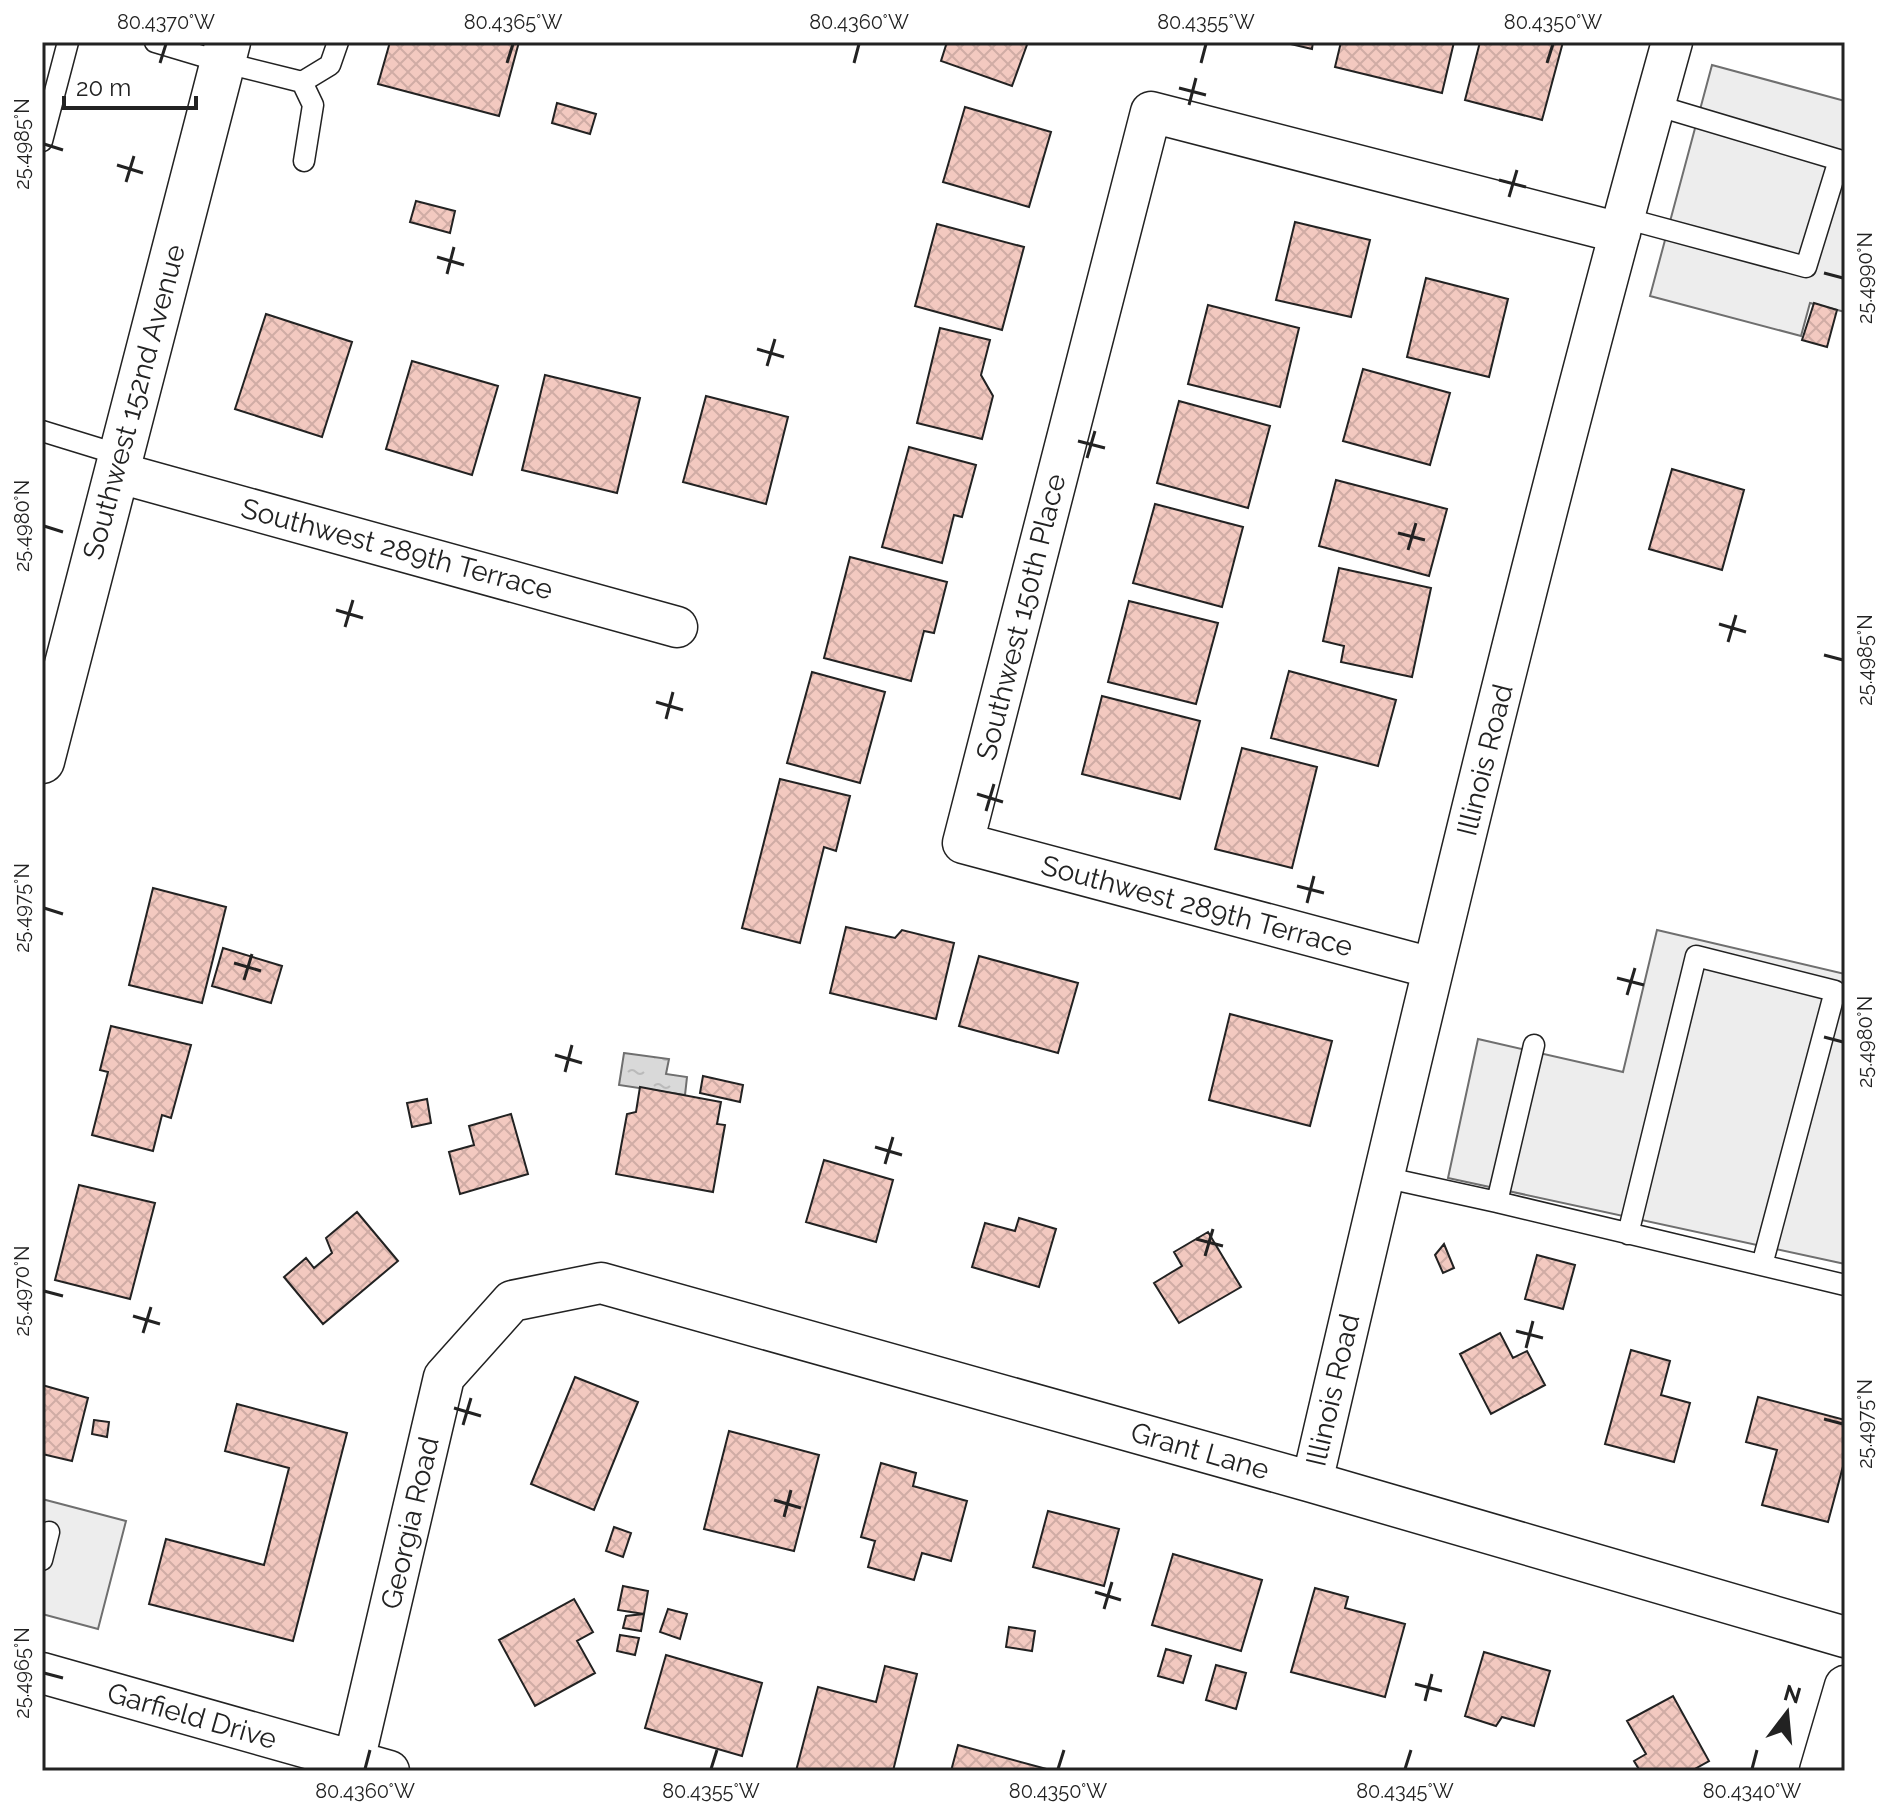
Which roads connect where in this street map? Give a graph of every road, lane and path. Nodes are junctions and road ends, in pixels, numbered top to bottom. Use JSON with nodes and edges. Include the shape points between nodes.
{"nodes":[{"id":1,"x":68,"y":42,"type":"edge"},
{"id":2,"x":155,"y":42,"type":"edge"},
{"id":3,"x":338,"y":42,"type":"edge"},
{"id":4,"x":1672,"y":42,"type":"edge"},
{"id":5,"x":225,"y":52,"type":"edge"},
{"id":6,"x":302,"y":82,"type":"junction"},
{"id":7,"x":1655,"y":105,"type":"junction"},
{"id":8,"x":42,"y":141,"type":"edge"},
{"id":9,"x":304,"y":161,"type":"dead end"},
{"id":10,"x":1622,"y":225,"type":"junction"},
{"id":11,"x":42,"y":431,"type":"edge"},
{"id":12,"x":118,"y":464,"type":"junction"},
{"id":13,"x":677,"y":627,"type":"dead end"},
{"id":14,"x":42,"y":761,"type":"edge"},
{"id":15,"x":963,"y":843,"type":"joint"},
{"id":16,"x":1432,"y":968,"type":"junction"},
{"id":17,"x":1534,"y":1045,"type":"dead end"},
{"id":18,"x":1383,"y":1177,"type":"junction"},
{"id":19,"x":1497,"y":1202,"type":"junction"},
{"id":20,"x":1628,"y":1234,"type":"junction"},
{"id":21,"x":1762,"y":1265,"type":"junction"},
{"id":22,"x":601,"y":1283,"type":"joint"},
{"id":23,"x":1845,"y":1285,"type":"edge"},
{"id":24,"x":1312,"y":1482,"type":"junction"},
{"id":25,"x":49,"y":1532,"type":"dead end"},
{"id":26,"x":42,"y":1560,"type":"edge"},
{"id":27,"x":1845,"y":1637,"type":"edge"},
{"id":28,"x":42,"y":1673,"type":"edge"},
{"id":29,"x":1845,"y":1686,"type":"edge"},
{"id":30,"x":372,"y":1766,"type":"edge"},
{"id":31,"x":1820,"y":1771,"type":"edge"}],
"edges":[{"from":1,"to":8,"type":"lane"},
{"from":2,"to":5,"type":"lane"},
{"from":3,"to":6,"type":"lane","via":[[330,65]]},
{"from":4,"to":7,"type":"street","name":"Illinois Road"},
{"from":5,"to":6,"type":"lane"},
{"from":5,"to":12,"type":"street","name":"Southwest 152nd Avenue"},
{"from":6,"to":9,"type":"lane","via":[[313,105]]},
{"from":7,"to":10,"type":"street","name":"Illinois Road"},
{"from":7,"to":10,"type":"lane","via":[[1839,160],[1806,267]]},
{"from":10,"to":15,"type":"street","name":"Southwest 150th Place","via":[[1151,112]]},
{"from":10,"to":16,"type":"street","name":"Illinois Road"},
{"from":11,"to":12,"type":"lane"},
{"from":12,"to":13,"type":"street","name":"Southwest 289th Terrace"},
{"from":12,"to":14,"type":"street","name":"Southwest 152nd Avenue"},
{"from":15,"to":16,"type":"street","name":"Southwest 289th Terrace"},
{"from":16,"to":18,"type":"street","name":"Illinois Road"},
{"from":17,"to":19,"type":"lane"},
{"from":18,"to":19,"type":"lane"},
{"from":18,"to":24,"type":"street","name":"Illinois Road"},
{"from":19,"to":20,"type":"lane"},
{"from":20,"to":21,"type":"lane"},
{"from":20,"to":21,"type":"lane","via":[[1696,956],[1835,991]]},
{"from":21,"to":23,"type":"lane"},
{"from":22,"to":24,"type":"street","name":"Grant Lane"},
{"from":22,"to":30,"type":"street","name":"Georgia Road","via":[[512,1301],[444,1377]]},
{"from":24,"to":27,"type":"street","name":"Grant Lane"},
{"from":25,"to":26,"type":"lane"},
{"from":28,"to":30,"type":"street","name":"Garfield Drive"},
{"from":29,"to":31,"type":"street"}]}
